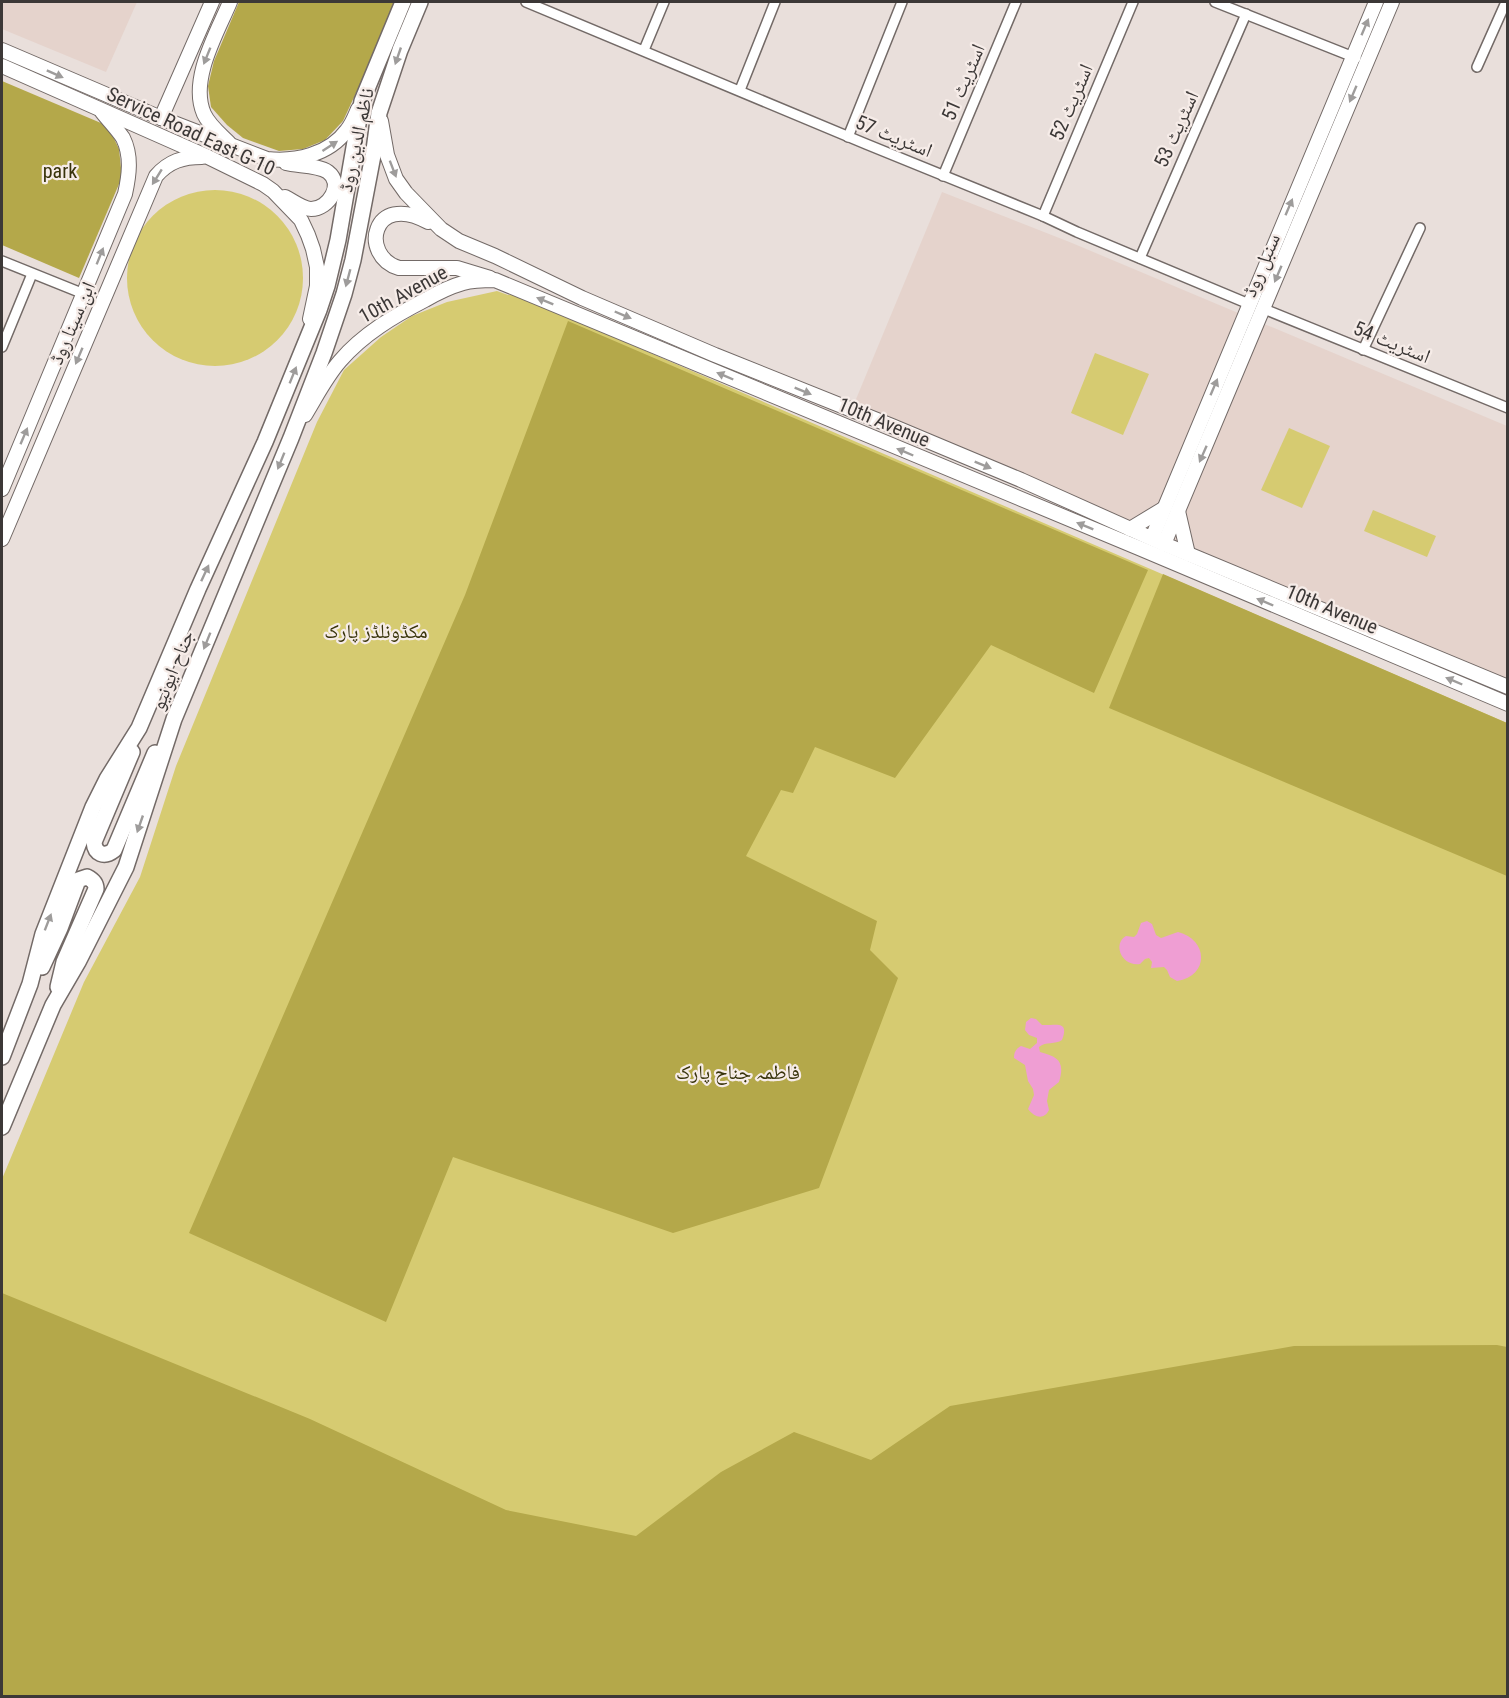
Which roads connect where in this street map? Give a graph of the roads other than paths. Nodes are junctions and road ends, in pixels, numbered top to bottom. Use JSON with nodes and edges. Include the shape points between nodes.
{"nodes":[{"id":1,"x":212,"y":2,"type":"edge"},
{"id":2,"x":230,"y":2,"type":"edge"},
{"id":3,"x":403,"y":2,"type":"edge"},
{"id":4,"x":420,"y":2,"type":"edge"},
{"id":5,"x":526,"y":2,"type":"edge"},
{"id":6,"x":664,"y":2,"type":"edge"},
{"id":7,"x":776,"y":2,"type":"edge"},
{"id":8,"x":902,"y":2,"type":"edge"},
{"id":9,"x":1016,"y":2,"type":"edge"},
{"id":10,"x":1133,"y":2,"type":"edge"},
{"id":11,"x":1215,"y":2,"type":"edge"},
{"id":12,"x":1376,"y":2,"type":"edge"},
{"id":13,"x":1392,"y":2,"type":"edge"},
{"id":14,"x":1506,"y":2,"type":"edge"},
{"id":15,"x":548,"y":6,"type":"edge"},
{"id":16,"x":1246,"y":14,"type":"junction"},
{"id":17,"x":2,"y":50,"type":"edge"},
{"id":18,"x":644,"y":50,"type":"junction"},
{"id":19,"x":1352,"y":57,"type":"junction"},
{"id":20,"x":1366,"y":63,"type":"junction"},
{"id":21,"x":2,"y":66,"type":"edge"},
{"id":22,"x":1477,"y":67,"type":"dead end"},
{"id":23,"x":740,"y":90,"type":"junction"},
{"id":24,"x":362,"y":101,"type":"junction"},
{"id":25,"x":101,"y":110,"type":"junction"},
{"id":26,"x":379,"y":113,"type":"junction"},
{"id":27,"x":161,"y":118,"type":"junction"},
{"id":28,"x":848,"y":137,"type":"junction"},
{"id":29,"x":234,"y":147,"type":"junction"},
{"id":30,"x":208,"y":157,"type":"junction"},
{"id":31,"x":275,"y":160,"type":"junction"},
{"id":32,"x":943,"y":176,"type":"junction"},
{"id":33,"x":348,"y":189,"type":"joint"},
{"id":34,"x":273,"y":191,"type":"junction"},
{"id":35,"x":1043,"y":216,"type":"junction"},
{"id":36,"x":361,"y":221,"type":"joint"},
{"id":37,"x":1420,"y":228,"type":"dead end"},
{"id":38,"x":441,"y":229,"type":"junction"},
{"id":39,"x":1140,"y":258,"type":"junction"},
{"id":40,"x":2,"y":261,"type":"edge"},
{"id":41,"x":32,"y":274,"type":"junction"},
{"id":42,"x":495,"y":280,"type":"junction"},
{"id":43,"x":84,"y":294,"type":"junction"},
{"id":44,"x":1249,"y":304,"type":"junction"},
{"id":45,"x":1264,"y":309,"type":"junction"},
{"id":46,"x":2,"y":347,"type":"edge"},
{"id":47,"x":304,"y":347,"type":"junction"},
{"id":48,"x":1363,"y":350,"type":"junction"},
{"id":49,"x":770,"y":377,"type":"junction"},
{"id":50,"x":764,"y":393,"type":"junction"},
{"id":51,"x":1508,"y":408,"type":"edge"},
{"id":52,"x":291,"y":438,"type":"junction"},
{"id":53,"x":2,"y":489,"type":"edge"},
{"id":54,"x":1163,"y":509,"type":"junction"},
{"id":55,"x":1178,"y":512,"type":"junction"},
{"id":56,"x":1130,"y":529,"type":"junction"},
{"id":57,"x":2,"y":539,"type":"edge"},
{"id":58,"x":1158,"y":541,"type":"junction"},
{"id":59,"x":1188,"y":554,"type":"junction"},
{"id":60,"x":1315,"y":607,"type":"junction"},
{"id":61,"x":1308,"y":620,"type":"junction"},
{"id":62,"x":1508,"y":687,"type":"edge"},
{"id":63,"x":1508,"y":704,"type":"edge"},
{"id":64,"x":174,"y":719,"type":"junction"},
{"id":65,"x":139,"y":728,"type":"junction"},
{"id":66,"x":30,"y":984,"type":"junction"},
{"id":67,"x":53,"y":1005,"type":"junction"},
{"id":68,"x":2,"y":1057,"type":"edge"},
{"id":69,"x":2,"y":1127,"type":"edge"}],
"edges":[{"from":1,"to":27,"type":"main road"},
{"from":2,"to":29,"type":"main road","one_way":true,"via":[[202,69],[200,87],[205,115]]},
{"from":3,"to":24,"type":"main road","name":"ناظم الدین روڈ"},
{"from":4,"to":26,"type":"main road","name":"ناظم الدین روڈ","one_way":true},
{"from":5,"to":15,"type":"street","name":"اسٹریٹ 57"},
{"from":6,"to":18,"type":"street"},
{"from":7,"to":23,"type":"street"},
{"from":8,"to":28,"type":"street"},
{"from":9,"to":32,"type":"street","name":"اسٹریٹ 51"},
{"from":10,"to":35,"type":"street","name":"اسٹریٹ 52"},
{"from":11,"to":16,"type":"street"},
{"from":19,"to":12,"type":"main road","name":"سنبل روڈ","one_way":true},
{"from":13,"to":20,"type":"main road","name":"سنبل روڈ"},
{"from":14,"to":22,"type":"street"},
{"from":15,"to":18,"type":"street","name":"اسٹریٹ 57"},
{"from":16,"to":19,"type":"street"},
{"from":16,"to":39,"type":"street","name":"اسٹریٹ 53"},
{"from":17,"to":27,"type":"main road","name":"Service Road East G-10","one_way":true},
{"from":18,"to":23,"type":"street","name":"اسٹریٹ 57"},
{"from":19,"to":20,"type":"street"},
{"from":44,"to":19,"type":"main road","name":"سنبل روڈ","one_way":true},
{"from":20,"to":45,"type":"main road","name":"سنبل روڈ","one_way":true},
{"from":21,"to":25,"type":"main road","name":"Service Road East G-10"},
{"from":23,"to":28,"type":"street","name":"اسٹریٹ 57"},
{"from":31,"to":24,"type":"main road","name":"Service Road East G-10","one_way":true,"via":[[300,158],[328,148],[347,130]]},
{"from":24,"to":33,"type":"main road","name":"ناظم الدین روڈ"},
{"from":25,"to":30,"type":"main road","name":"Service Road East G-10"},
{"from":43,"to":25,"type":"main road","name":"ابن سینا روڈ","one_way":true,"via":[[129,177],[127,148]]},
{"from":26,"to":36,"type":"main road","name":"ناظم الدین روڈ"},
{"from":26,"to":38,"type":"main road","name":"10th Avenue","one_way":true,"via":[[396,179]]},
{"from":27,"to":29,"type":"main road","name":"Service Road East G-10"},
{"from":28,"to":32,"type":"street","name":"اسٹریٹ 57"},
{"from":29,"to":31,"type":"main road","name":"Service Road East G-10"},
{"from":30,"to":34,"type":"main road","name":"Service Road East G-10"},
{"from":30,"to":57,"type":"main road","name":"ابن سینا روڈ","one_way":true,"via":[[179,159],[156,176]]},
{"from":31,"to":34,"type":"main road","via":[[321,168],[333,178],[335,186],[331,199],[314,209]]},
{"from":32,"to":35,"type":"street","name":"اسٹریٹ 57"},
{"from":33,"to":47,"type":"main road","name":"جناح ایونیو","via":[[327,286]]},
{"from":34,"to":47,"type":"main road","name":"Service Road East G-10","via":[[301,220],[317,267],[317,286]]},
{"from":35,"to":39,"type":"street","name":"اسٹریٹ 57"},
{"from":36,"to":52,"type":"main road","name":"جناح ایونیو","one_way":true,"via":[[344,294]]},
{"from":37,"to":48,"type":"street"},
{"from":38,"to":42,"type":"main road","via":[[412,214],[392,214],[378,228],[376,246],[391,266],[457,268]]},
{"from":38,"to":49,"type":"main road","name":"10th Avenue","one_way":true,"via":[[582,298]]},
{"from":39,"to":44,"type":"street","name":"اسٹریٹ 57"},
{"from":40,"to":41,"type":"street"},
{"from":41,"to":43,"type":"street"},
{"from":41,"to":46,"type":"street"},
{"from":50,"to":42,"type":"main road","name":"10th Avenue","one_way":true},
{"from":42,"to":52,"type":"main road","name":"10th Avenue","via":[[448,288],[370,333],[331,372]]},
{"from":53,"to":43,"type":"main road","name":"ابن سینا روڈ","one_way":true},
{"from":54,"to":44,"type":"main road","name":"سنبل روڈ","one_way":true},
{"from":45,"to":48,"type":"street","name":"اسٹریٹ 54"},
{"from":45,"to":55,"type":"main road","name":"سنبل روڈ","one_way":true},
{"from":65,"to":47,"type":"main road","name":"جناح ایونیو","one_way":true},
{"from":48,"to":51,"type":"street","name":"اسٹریٹ 54"},
{"from":49,"to":50,"type":"main road"},
{"from":49,"to":56,"type":"main road","name":"10th Avenue","one_way":true},
{"from":61,"to":50,"type":"main road","name":"10th Avenue","one_way":true},
{"from":52,"to":64,"type":"main road","name":"جناح ایونیو","one_way":true},
{"from":54,"to":56,"type":"main road"},
{"from":54,"to":58,"type":"main road","name":"سنبل روڈ"},
{"from":55,"to":58,"type":"main road","name":"سنبل روڈ"},
{"from":55,"to":59,"type":"main road"},
{"from":56,"to":58,"type":"main road","name":"10th Avenue"},
{"from":58,"to":59,"type":"main road","name":"10th Avenue"},
{"from":59,"to":60,"type":"main road","name":"10th Avenue"},
{"from":60,"to":61,"type":"main road"},
{"from":60,"to":62,"type":"main road","name":"10th Avenue"},
{"from":63,"to":61,"type":"main road","name":"10th Avenue","one_way":true},
{"from":64,"to":65,"type":"main road","via":[[164,733],[114,850],[104,855],[97,853],[94,842]]},
{"from":64,"to":67,"type":"main road","name":"جناح ایونیو","one_way":true,"via":[[126,867]]},
{"from":66,"to":65,"type":"main road","name":"جناح ایونیو","one_way":true,"via":[[43,934],[93,807]]},
{"from":66,"to":67,"type":"main road","via":[[44,964],[78,880],[93,880],[96,889],[64,963]]},
{"from":66,"to":68,"type":"main road","name":"جناح ایونیو"},
{"from":67,"to":69,"type":"main road","name":"جناح ایونیو"}]}
